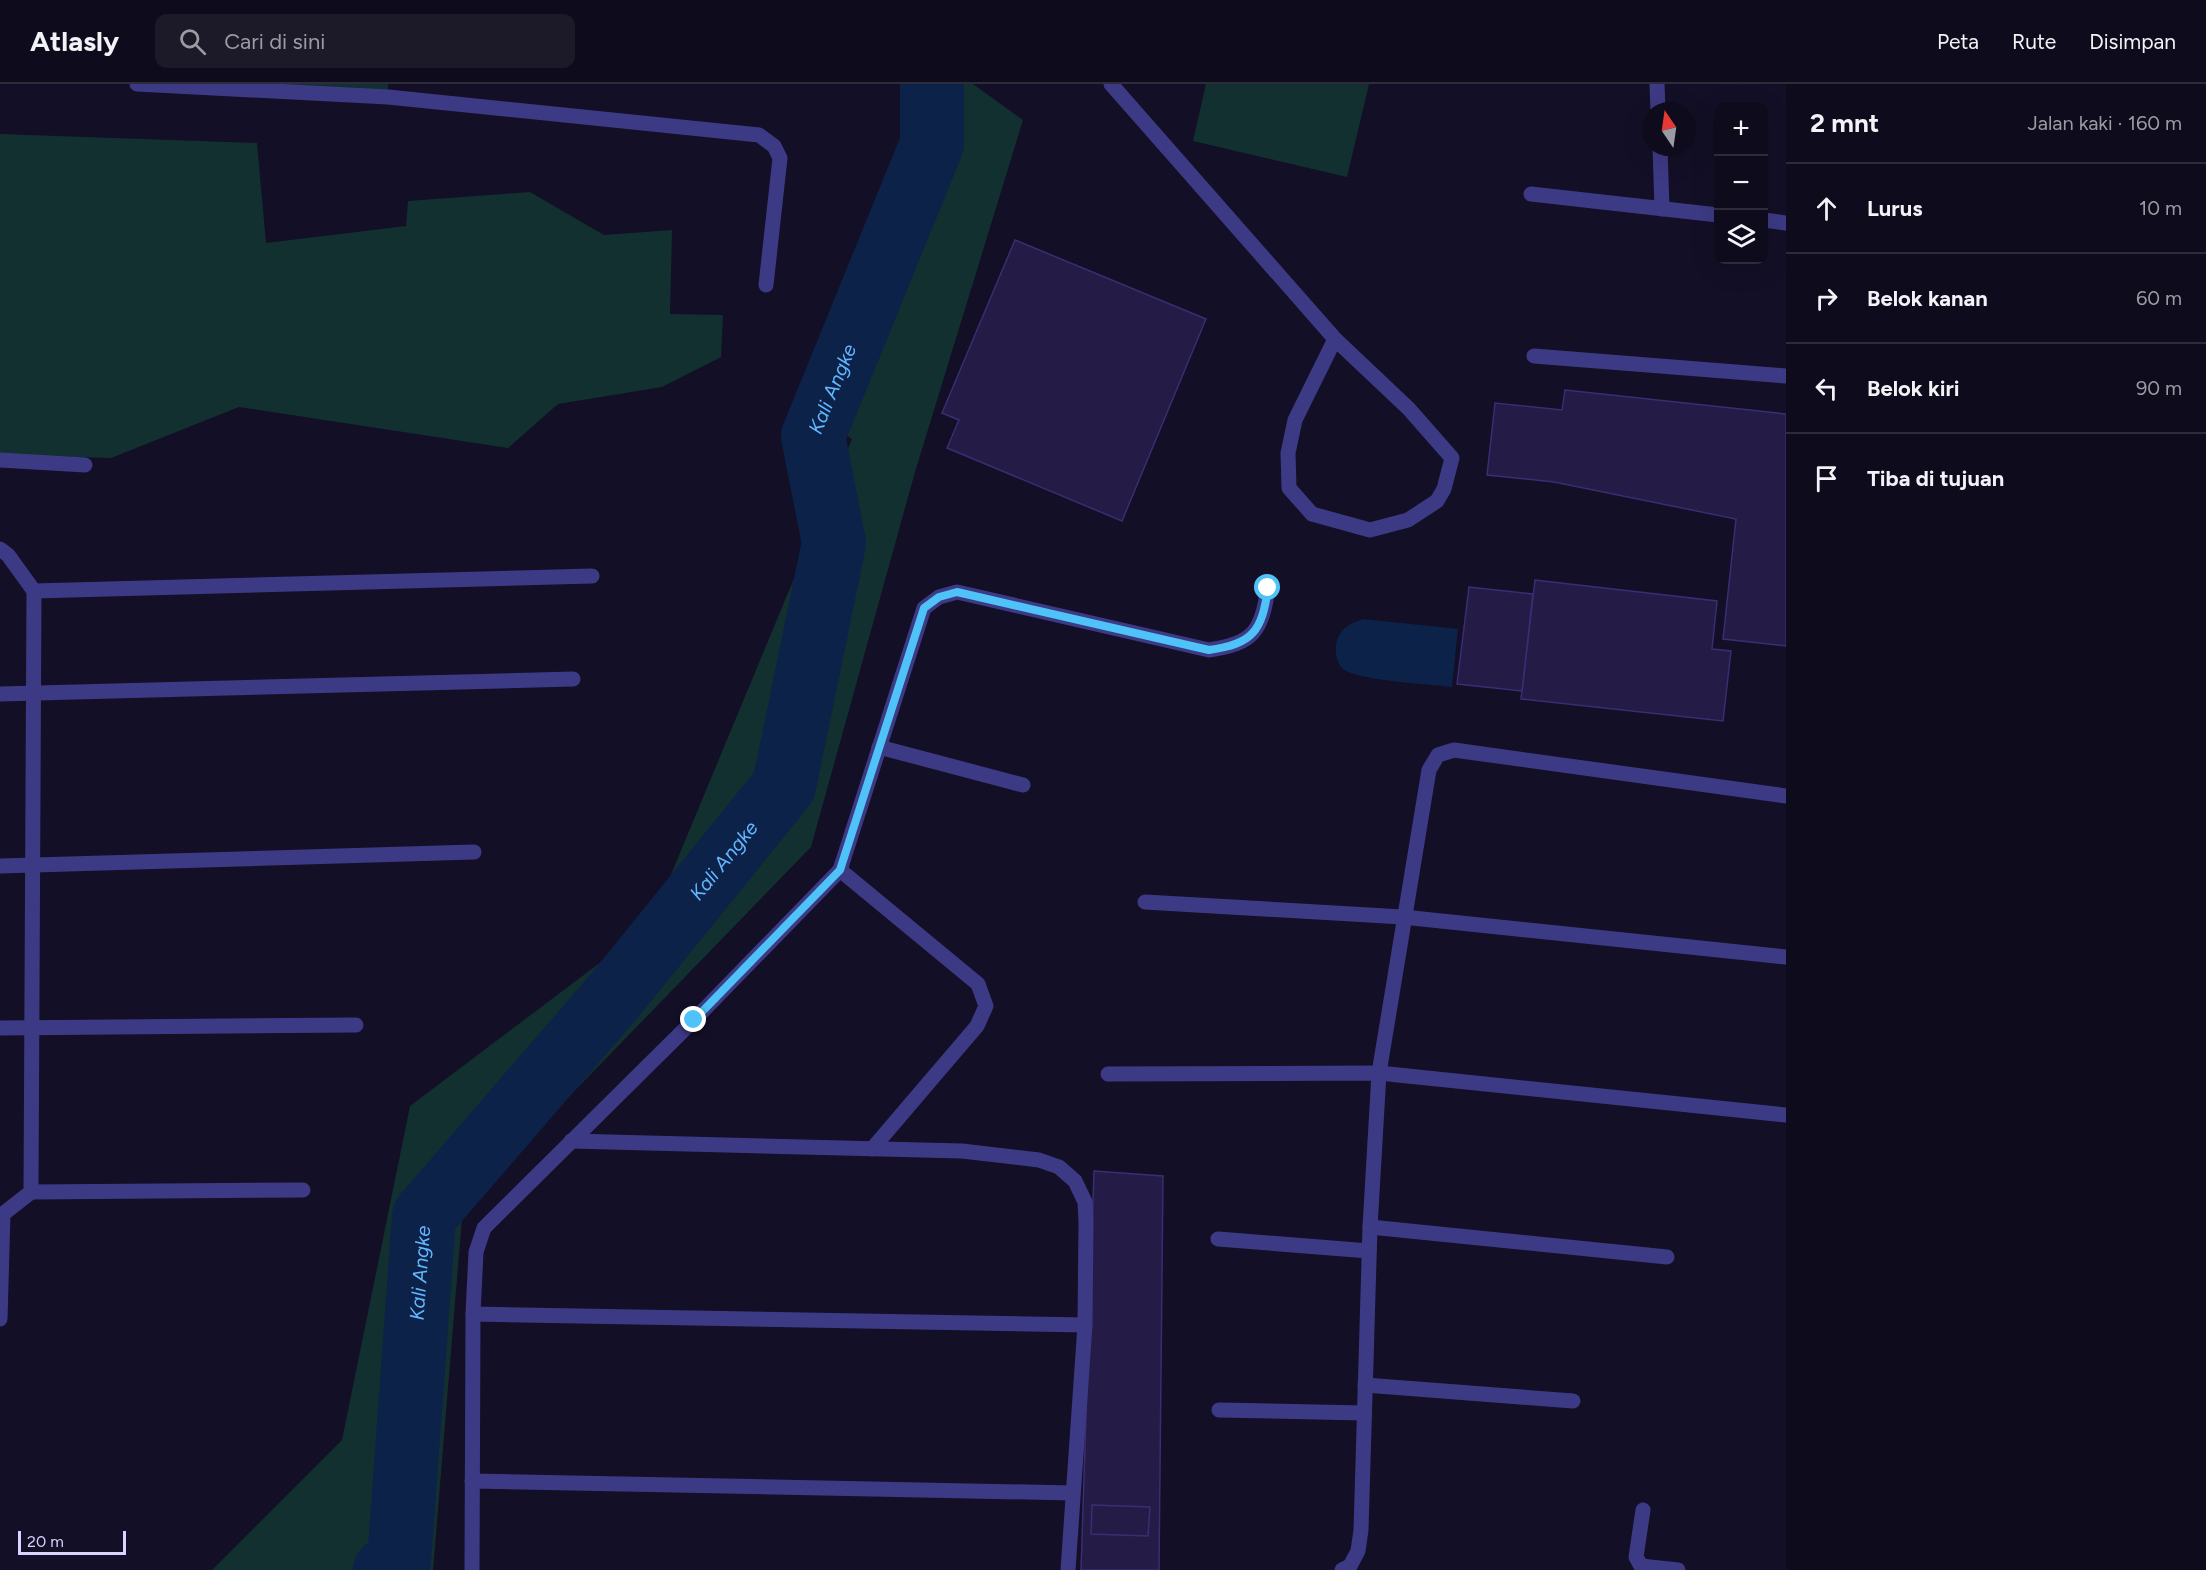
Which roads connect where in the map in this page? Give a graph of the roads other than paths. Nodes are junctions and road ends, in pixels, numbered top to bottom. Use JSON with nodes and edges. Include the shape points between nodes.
{"nodes":[{"id":1,"x":137,"y":84,"type":"edge"},
{"id":2,"x":1112,"y":84,"type":"edge"},
{"id":3,"x":1657,"y":84,"type":"edge"},
{"id":4,"x":388,"y":90,"type":"edge"},
{"id":5,"x":1658,"y":102,"type":"edge"},
{"id":6,"x":1660,"y":156,"type":"edge"},
{"id":7,"x":1531,"y":194,"type":"dead end"},
{"id":8,"x":1662,"y":209,"type":"junction"},
{"id":9,"x":1714,"y":214,"type":"edge"},
{"id":10,"x":1768,"y":221,"type":"edge"},
{"id":11,"x":1786,"y":223,"type":"edge"},
{"id":12,"x":765,"y":285,"type":"dead end"},
{"id":13,"x":1335,"y":339,"type":"junction"},
{"id":14,"x":1534,"y":356,"type":"dead end"},
{"id":15,"x":1786,"y":376,"type":"edge"},
{"id":16,"x":0,"y":460,"type":"edge"},
{"id":17,"x":85,"y":465,"type":"dead end"},
{"id":18,"x":0,"y":549,"type":"edge"},
{"id":19,"x":592,"y":576,"type":"dead end"},
{"id":20,"x":1268,"y":588,"type":"dead end"},
{"id":21,"x":34,"y":591,"type":"junction"},
{"id":22,"x":573,"y":679,"type":"dead end"},
{"id":23,"x":34,"y":693,"type":"junction"},
{"id":24,"x":0,"y":694,"type":"edge"},
{"id":25,"x":879,"y":747,"type":"junction"},
{"id":26,"x":1023,"y":785,"type":"dead end"},
{"id":27,"x":1786,"y":796,"type":"edge"},
{"id":28,"x":474,"y":852,"type":"dead end"},
{"id":29,"x":0,"y":866,"type":"edge"},
{"id":30,"x":32,"y":866,"type":"junction"},
{"id":31,"x":840,"y":870,"type":"junction"},
{"id":32,"x":1145,"y":902,"type":"dead end"},
{"id":33,"x":1403,"y":917,"type":"junction"},
{"id":34,"x":1786,"y":957,"type":"edge"},
{"id":35,"x":356,"y":1025,"type":"dead end"},
{"id":36,"x":0,"y":1028,"type":"edge"},
{"id":37,"x":32,"y":1028,"type":"junction"},
{"id":38,"x":1379,"y":1073,"type":"junction"},
{"id":39,"x":1108,"y":1074,"type":"dead end"},
{"id":40,"x":1786,"y":1115,"type":"edge"},
{"id":41,"x":571,"y":1141,"type":"junction"},
{"id":42,"x":872,"y":1149,"type":"junction"},
{"id":43,"x":303,"y":1190,"type":"dead end"},
{"id":44,"x":31,"y":1192,"type":"junction"},
{"id":45,"x":2,"y":1214,"type":"edge"},
{"id":46,"x":1370,"y":1227,"type":"junction"},
{"id":47,"x":1218,"y":1239,"type":"dead end"},
{"id":48,"x":1369,"y":1251,"type":"junction"},
{"id":49,"x":1667,"y":1257,"type":"dead end"},
{"id":50,"x":473,"y":1314,"type":"junction"},
{"id":51,"x":0,"y":1319,"type":"edge"},
{"id":52,"x":1085,"y":1325,"type":"junction"},
{"id":53,"x":1365,"y":1384,"type":"junction"},
{"id":54,"x":1573,"y":1401,"type":"dead end"},
{"id":55,"x":1219,"y":1410,"type":"dead end"},
{"id":56,"x":1364,"y":1413,"type":"junction"},
{"id":57,"x":472,"y":1481,"type":"junction"},
{"id":58,"x":1073,"y":1493,"type":"junction"},
{"id":59,"x":1643,"y":1510,"type":"dead end"},
{"id":60,"x":472,"y":1570,"type":"edge"},
{"id":61,"x":1068,"y":1570,"type":"edge"},
{"id":62,"x":1341,"y":1570,"type":"edge"},
{"id":63,"x":1678,"y":1570,"type":"edge"}],
"edges":[{"from":1,"to":4,"type":"street"},
{"from":2,"to":13,"type":"street"},
{"from":3,"to":5,"type":"street"},
{"from":4,"to":12,"type":"street","via":[[759,135],[774,146],[780,158]]},
{"from":6,"to":8,"type":"street"},
{"from":7,"to":8,"type":"street"},
{"from":8,"to":9,"type":"street"},
{"from":10,"to":11,"type":"street"},
{"from":13,"to":13,"type":"street","via":[[1409,409],[1452,458],[1437,501],[1408,520],[1370,530],[1360,528],[1312,514],[1289,488],[1288,453],[1295,420]]},
{"from":14,"to":15,"type":"street"},
{"from":16,"to":17,"type":"street"},
{"from":18,"to":21,"type":"street"},
{"from":19,"to":21,"type":"street"},
{"from":20,"to":25,"type":"street","via":[[1264,613],[1252,636],[1233,646],[1209,650],[957,592],[939,597],[924,608]]},
{"from":21,"to":23,"type":"street"},
{"from":22,"to":23,"type":"street"},
{"from":23,"to":24,"type":"street"},
{"from":23,"to":30,"type":"street"},
{"from":25,"to":26,"type":"street"},
{"from":25,"to":31,"type":"street"},
{"from":27,"to":33,"type":"street","via":[[1454,750],[1438,755],[1429,770]]},
{"from":28,"to":30,"type":"street"},
{"from":29,"to":30,"type":"street"},
{"from":30,"to":37,"type":"street"},
{"from":31,"to":41,"type":"street"},
{"from":31,"to":42,"type":"street","via":[[978,984],[986,1006],[976,1026]]},
{"from":32,"to":33,"type":"street"},
{"from":33,"to":34,"type":"street"},
{"from":33,"to":38,"type":"street"},
{"from":35,"to":37,"type":"street"},
{"from":36,"to":37,"type":"street"},
{"from":37,"to":44,"type":"street"},
{"from":38,"to":39,"type":"street"},
{"from":38,"to":40,"type":"street"},
{"from":38,"to":46,"type":"street"},
{"from":41,"to":42,"type":"street"},
{"from":41,"to":50,"type":"street","via":[[484,1228],[476,1252]]},
{"from":42,"to":52,"type":"street","via":[[962,1151],[1039,1160],[1059,1167],[1075,1181],[1085,1202]]},
{"from":43,"to":44,"type":"street"},
{"from":44,"to":45,"type":"street"},
{"from":45,"to":51,"type":"street"},
{"from":46,"to":48,"type":"street"},
{"from":46,"to":49,"type":"street"},
{"from":47,"to":48,"type":"street"},
{"from":48,"to":53,"type":"street"},
{"from":50,"to":52,"type":"street"},
{"from":50,"to":57,"type":"street"},
{"from":52,"to":58,"type":"street"},
{"from":53,"to":54,"type":"street"},
{"from":53,"to":56,"type":"street"},
{"from":55,"to":56,"type":"street"},
{"from":56,"to":62,"type":"street","via":[[1358,1551],[1350,1566]]},
{"from":57,"to":58,"type":"street"},
{"from":57,"to":60,"type":"street"},
{"from":58,"to":61,"type":"street"},
{"from":59,"to":63,"type":"street","via":[[1636,1557],[1641,1566]]}]}
